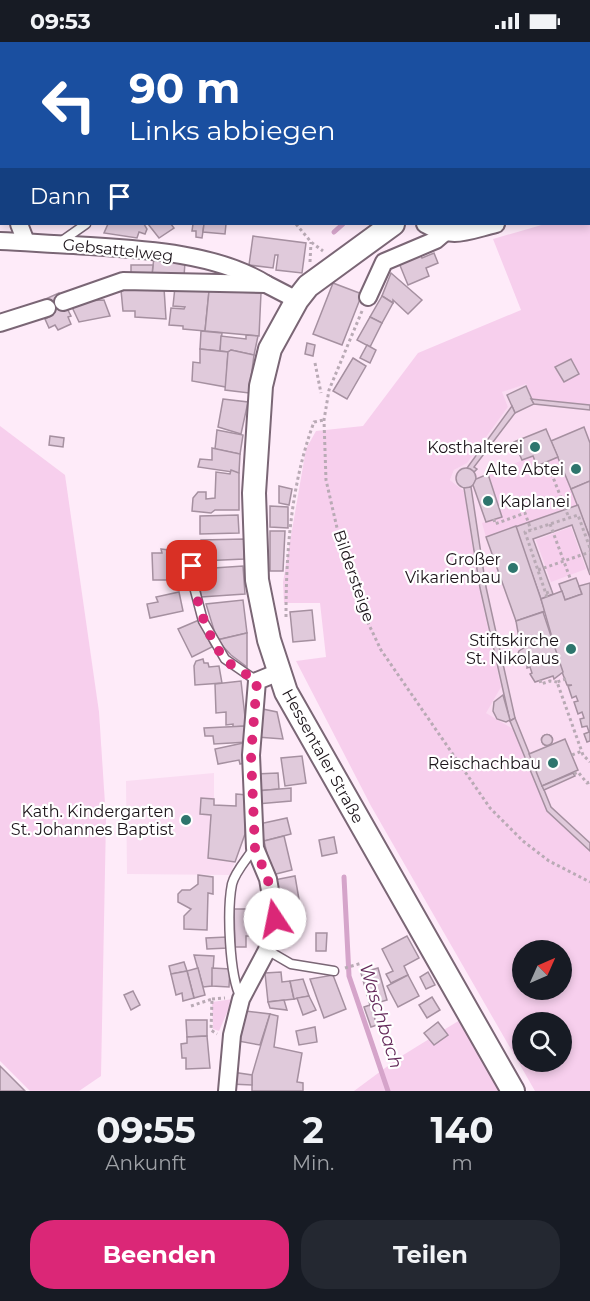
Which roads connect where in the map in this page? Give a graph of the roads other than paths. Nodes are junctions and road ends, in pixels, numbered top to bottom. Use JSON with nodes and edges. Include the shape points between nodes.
{"nodes":[{"id":1,"x":85,"y":225,"type":"edge"},
{"id":2,"x":392,"y":225,"type":"edge"},
{"id":3,"x":427,"y":225,"type":"edge"},
{"id":4,"x":492,"y":225,"type":"edge"},
{"id":5,"x":22,"y":231,"type":"edge"},
{"id":6,"x":443,"y":234,"type":"junction"},
{"id":7,"x":0,"y":242,"type":"edge"},
{"id":8,"x":57,"y":244,"type":"junction"},
{"id":9,"x":266,"y":284,"type":"junction"},
{"id":10,"x":368,"y":297,"type":"road end"},
{"id":11,"x":297,"y":300,"type":"junction"},
{"id":12,"x":0,"y":323,"type":"edge"},
{"id":13,"x":191,"y":553,"type":"dead end"},
{"id":14,"x":279,"y":672,"type":"junction"},
{"id":15,"x":257,"y":681,"type":"junction"},
{"id":16,"x":255,"y":848,"type":"junction"},
{"id":17,"x":267,"y":950,"type":"junction"},
{"id":18,"x":334,"y":971,"type":"road end"},
{"id":19,"x":241,"y":999,"type":"junction"},
{"id":20,"x":227,"y":1091,"type":"edge"},
{"id":21,"x":513,"y":1091,"type":"edge"}],
"edges":[{"from":1,"to":8,"type":"lane"},
{"from":2,"to":11,"type":"main road","name":"Hessentaler Straße","via":[[308,286]]},
{"from":3,"to":6,"type":"street"},
{"from":4,"to":6,"type":"street"},
{"from":5,"to":7,"type":"street","name":"Gebsattelweg"},
{"from":5,"to":8,"type":"street","name":"Gebsattelweg"},
{"from":6,"to":10,"type":"street","via":[[384,262]]},
{"from":8,"to":9,"type":"street","name":"Gebsattelweg","via":[[137,249],[211,262],[248,273]]},
{"from":9,"to":11,"type":"street","name":"Gebsattelweg"},
{"from":9,"to":12,"type":"street","via":[[123,281]]},
{"from":11,"to":14,"type":"main road","name":"Hessentaler Straße","via":[[270,349],[261,386],[254,493],[257,580]]},
{"from":13,"to":15,"type":"lane","via":[[192,579],[203,621],[225,659]]},
{"from":14,"to":15,"type":"street"},
{"from":14,"to":21,"type":"main road","name":"Hessentaler Straße","via":[[340,791]]},
{"from":15,"to":16,"type":"street","via":[[251,755]]},
{"from":16,"to":17,"type":"street","via":[[268,880],[275,919]]},
{"from":16,"to":19,"type":"lane","via":[[232,881],[231,891],[231,941]]},
{"from":17,"to":18,"type":"lane","via":[[291,964]]},
{"from":17,"to":19,"type":"street"},
{"from":19,"to":20,"type":"street","via":[[231,1035]]}]}
